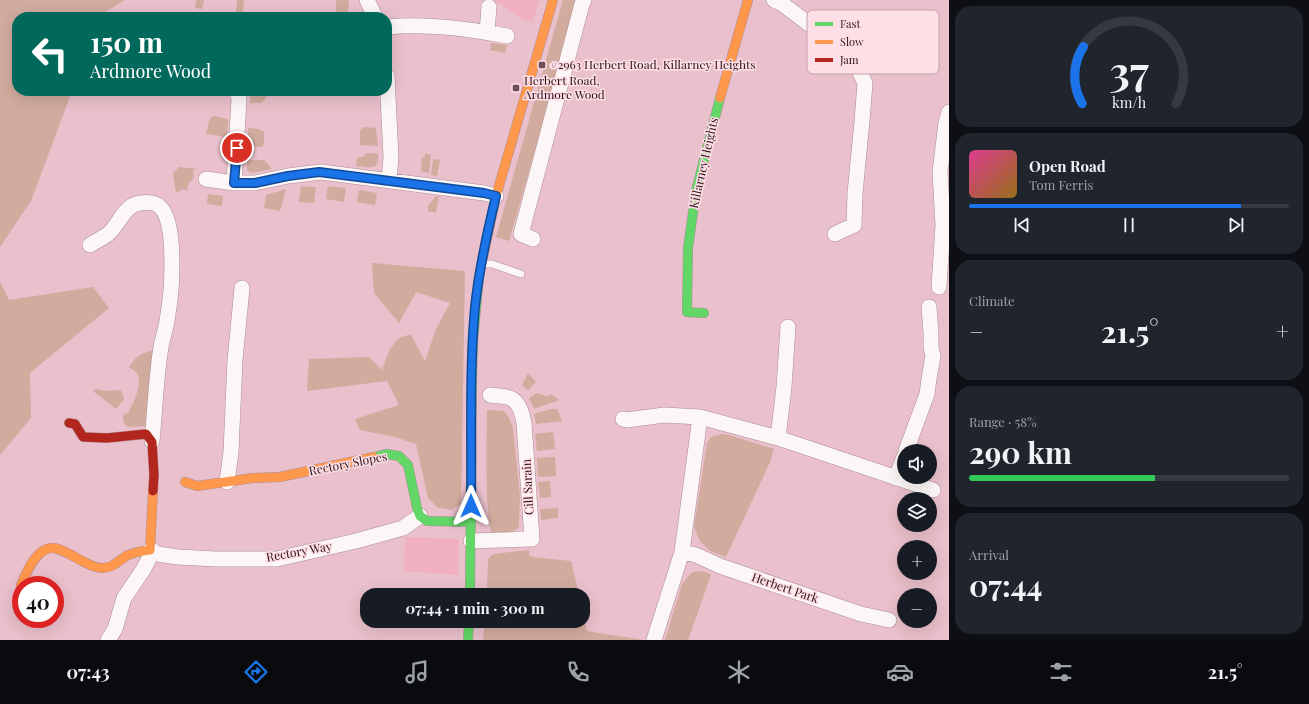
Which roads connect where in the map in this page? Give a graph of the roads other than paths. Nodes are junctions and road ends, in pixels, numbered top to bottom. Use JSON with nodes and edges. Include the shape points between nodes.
{"nodes":[{"id":1,"x":367,"y":0,"type":"edge"},
{"id":2,"x":553,"y":0,"type":"edge"},
{"id":3,"x":584,"y":0,"type":"edge"},
{"id":4,"x":748,"y":0,"type":"edge"},
{"id":5,"x":774,"y":0,"type":"edge"},
{"id":6,"x":489,"y":7,"type":"dead end"},
{"id":7,"x":373,"y":12,"type":"edge"},
{"id":8,"x":807,"y":22,"type":"edge"},
{"id":9,"x":392,"y":27,"type":"edge"},
{"id":10,"x":487,"y":32,"type":"junction"},
{"id":11,"x":507,"y":36,"type":"dead end"},
{"id":12,"x":861,"y":74,"type":"edge"},
{"id":13,"x":238,"y":96,"type":"edge"},
{"id":14,"x":388,"y":96,"type":"edge"},
{"id":15,"x":949,"y":112,"type":"edge"},
{"id":16,"x":206,"y":179,"type":"dead end"},
{"id":17,"x":389,"y":181,"type":"junction"},
{"id":18,"x":234,"y":183,"type":"junction"},
{"id":19,"x":496,"y":196,"type":"junction"},
{"id":20,"x":946,"y":226,"type":"edge"},
{"id":21,"x":835,"y":234,"type":"dead end"},
{"id":22,"x":533,"y":239,"type":"dead end"},
{"id":23,"x":90,"y":245,"type":"dead end"},
{"id":24,"x":481,"y":263,"type":"junction"},
{"id":25,"x":521,"y":274,"type":"dead end"},
{"id":26,"x":939,"y":287,"type":"dead end"},
{"id":27,"x":242,"y":288,"type":"dead end"},
{"id":28,"x":929,"y":307,"type":"dead end"},
{"id":29,"x":704,"y":313,"type":"dead end"},
{"id":30,"x":788,"y":327,"type":"dead end"},
{"id":31,"x":490,"y":395,"type":"dead end"},
{"id":32,"x":700,"y":417,"type":"junction"},
{"id":33,"x":623,"y":419,"type":"dead end"},
{"id":34,"x":69,"y":423,"type":"dead end"},
{"id":35,"x":778,"y":438,"type":"junction"},
{"id":36,"x":152,"y":441,"type":"junction"},
{"id":37,"x":909,"y":444,"type":"edge"},
{"id":38,"x":896,"y":478,"type":"joint"},
{"id":39,"x":186,"y":482,"type":"dead end"},
{"id":40,"x":227,"y":482,"type":"junction"},
{"id":41,"x":934,"y":490,"type":"dead end"},
{"id":42,"x":420,"y":516,"type":"junction"},
{"id":43,"x":471,"y":522,"type":"junction"},
{"id":44,"x":471,"y":541,"type":"junction"},
{"id":45,"x":151,"y":550,"type":"junction"},
{"id":46,"x":682,"y":552,"type":"junction"},
{"id":47,"x":25,"y":576,"type":"edge"},
{"id":48,"x":470,"y":588,"type":"edge"},
{"id":49,"x":889,"y":620,"type":"dead end"},
{"id":50,"x":469,"y":628,"type":"edge"},
{"id":51,"x":108,"y":640,"type":"edge"},
{"id":52,"x":468,"y":640,"type":"edge"},
{"id":53,"x":654,"y":640,"type":"edge"}],
"edges":[{"from":1,"to":7,"type":"street"},
{"from":2,"to":19,"type":"street"},
{"from":3,"to":22,"type":"street","via":[[521,234]]},
{"from":4,"to":29,"type":"street","name":"Killarney Heights","via":[[696,191],[688,248],[687,312]]},
{"from":5,"to":8,"type":"street"},
{"from":6,"to":10,"type":"street"},
{"from":9,"to":10,"type":"street","via":[[441,26]]},
{"from":10,"to":11,"type":"street"},
{"from":12,"to":21,"type":"street","via":[[865,83],[854,225]]},
{"from":13,"to":18,"type":"street"},
{"from":14,"to":17,"type":"street","via":[[391,157]]},
{"from":15,"to":20,"type":"street","via":[[940,172]]},
{"from":16,"to":18,"type":"street"},
{"from":17,"to":18,"type":"street","via":[[319,172],[255,183]]},
{"from":17,"to":19,"type":"street"},
{"from":19,"to":24,"type":"street"},
{"from":20,"to":26,"type":"street"},
{"from":23,"to":36,"type":"street","via":[[109,234],[133,204],[141,202],[160,206],[168,224],[171,240],[171,283],[161,347]]},
{"from":24,"to":25,"type":"lane"},
{"from":24,"to":43,"type":"street","via":[[473,342]]},
{"from":27,"to":40,"type":"street"},
{"from":28,"to":37,"type":"street","via":[[933,356],[927,394]]},
{"from":30,"to":35,"type":"street"},
{"from":31,"to":44,"type":"street","name":"Cill Sarain","via":[[511,398],[519,406],[522,414],[532,539]]},
{"from":32,"to":33,"type":"street","via":[[664,415]]},
{"from":32,"to":35,"type":"street"},
{"from":32,"to":46,"type":"street"},
{"from":34,"to":36,"type":"street","via":[[75,424],[83,437],[106,438],[146,434]]},
{"from":35,"to":38,"type":"street"},
{"from":36,"to":45,"type":"street","via":[[154,475]]},
{"from":38,"to":41,"type":"street"},
{"from":39,"to":40,"type":"street","name":"Rectory Slopes","via":[[197,486]]},
{"from":40,"to":42,"type":"street","name":"Rectory Slopes","via":[[280,477],[386,454],[399,456],[408,465]]},
{"from":42,"to":43,"type":"street","via":[[427,521]]},
{"from":42,"to":45,"type":"street","name":"Rectory Way","via":[[404,528],[277,559],[178,557],[158,554]]},
{"from":43,"to":44,"type":"street"},
{"from":44,"to":48,"type":"street"},
{"from":45,"to":47,"type":"street","name":"Rectory Way","via":[[136,552],[125,556],[114,566],[101,568],[50,548],[39,553]]},
{"from":45,"to":51,"type":"street","via":[[143,570],[124,598],[115,629]]},
{"from":46,"to":49,"type":"street","name":"Herbert Park","via":[[860,614]]},
{"from":46,"to":53,"type":"street"},
{"from":50,"to":52,"type":"street"}]}
